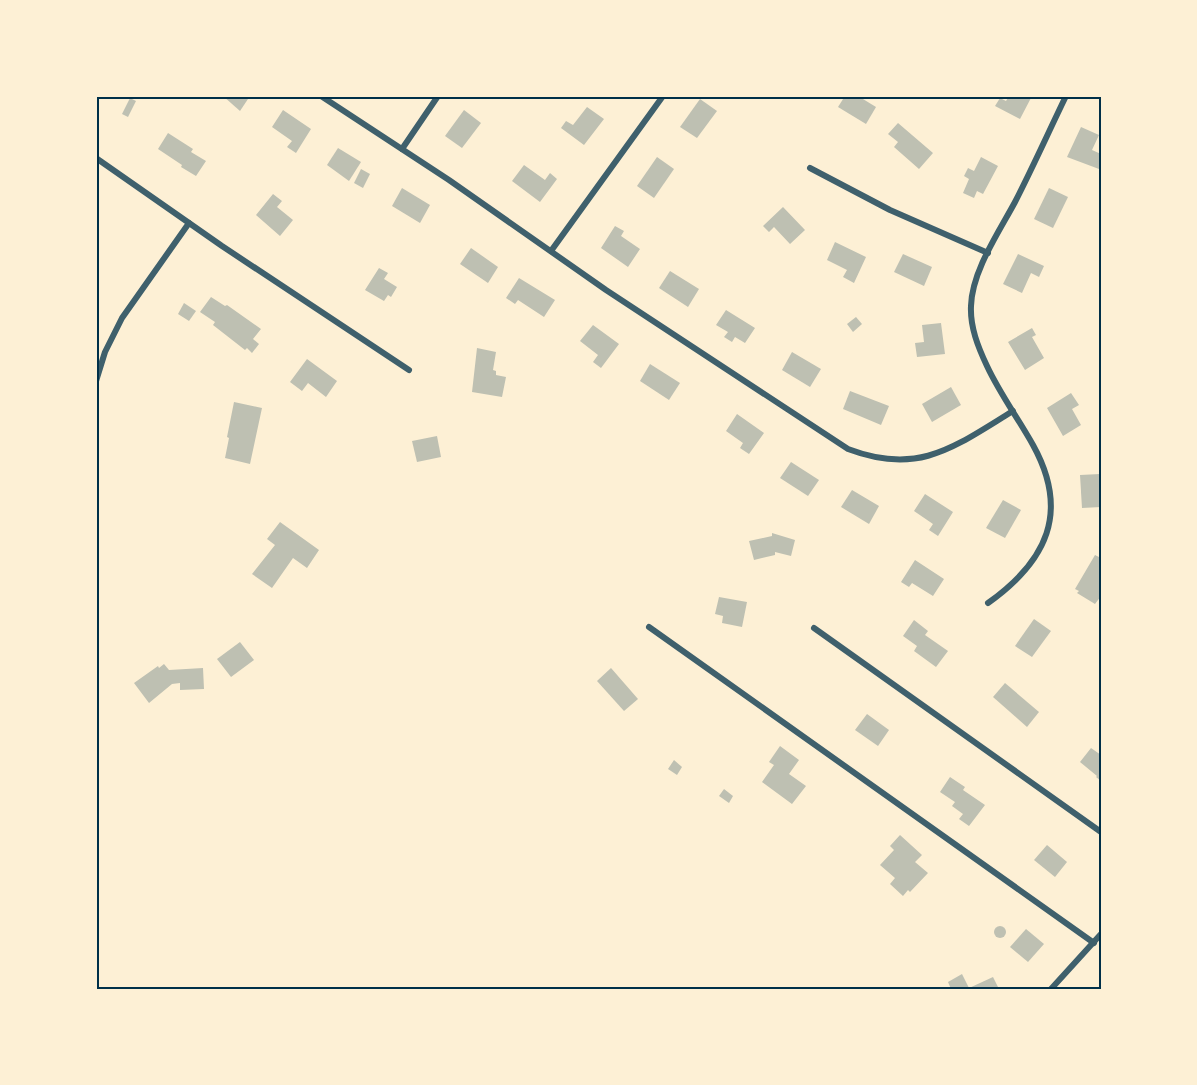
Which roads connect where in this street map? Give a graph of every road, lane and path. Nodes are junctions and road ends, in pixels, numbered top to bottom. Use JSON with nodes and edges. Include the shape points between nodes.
{"nodes":[{"id":1,"x":321,"y":96,"type":"edge"},
{"id":2,"x":438,"y":96,"type":"edge"},
{"id":3,"x":663,"y":96,"type":"edge"},
{"id":4,"x":1066,"y":96,"type":"edge"},
{"id":5,"x":402,"y":149,"type":"junction"},
{"id":6,"x":96,"y":158,"type":"edge"},
{"id":7,"x":810,"y":168,"type":"dead end"},
{"id":8,"x":189,"y":223,"type":"junction"},
{"id":9,"x":551,"y":251,"type":"junction"},
{"id":10,"x":988,"y":253,"type":"junction"},
{"id":11,"x":409,"y":370,"type":"dead end"},
{"id":12,"x":96,"y":381,"type":"edge"},
{"id":13,"x":1013,"y":411,"type":"junction"},
{"id":14,"x":988,"y":603,"type":"dead end"},
{"id":15,"x":649,"y":627,"type":"dead end"},
{"id":16,"x":814,"y":628,"type":"dead end"},
{"id":17,"x":1101,"y":832,"type":"edge"},
{"id":18,"x":1101,"y":934,"type":"edge"},
{"id":19,"x":1094,"y":943,"type":"junction"},
{"id":20,"x":1051,"y":989,"type":"edge"}],
"edges":[{"from":1,"to":5,"type":"street"},
{"from":2,"to":5,"type":"street"},
{"from":3,"to":9,"type":"street"},
{"from":4,"to":10,"type":"street"},
{"from":5,"to":9,"type":"street"},
{"from":6,"to":8,"type":"street"},
{"from":7,"to":10,"type":"street","via":[[890,210]]},
{"from":8,"to":11,"type":"street"},
{"from":8,"to":12,"type":"street","via":[[122,318]]},
{"from":9,"to":13,"type":"street","via":[[736,378],[830,439],[864,455],[908,460],[933,455]]},
{"from":10,"to":13,"type":"street","via":[[970,304],[972,328],[996,385]]},
{"from":13,"to":14,"type":"street","via":[[1044,468],[1051,499],[1050,524],[1027,570]]},
{"from":15,"to":19,"type":"street"},
{"from":16,"to":17,"type":"street"},
{"from":18,"to":19,"type":"street"},
{"from":19,"to":20,"type":"street"}]}
